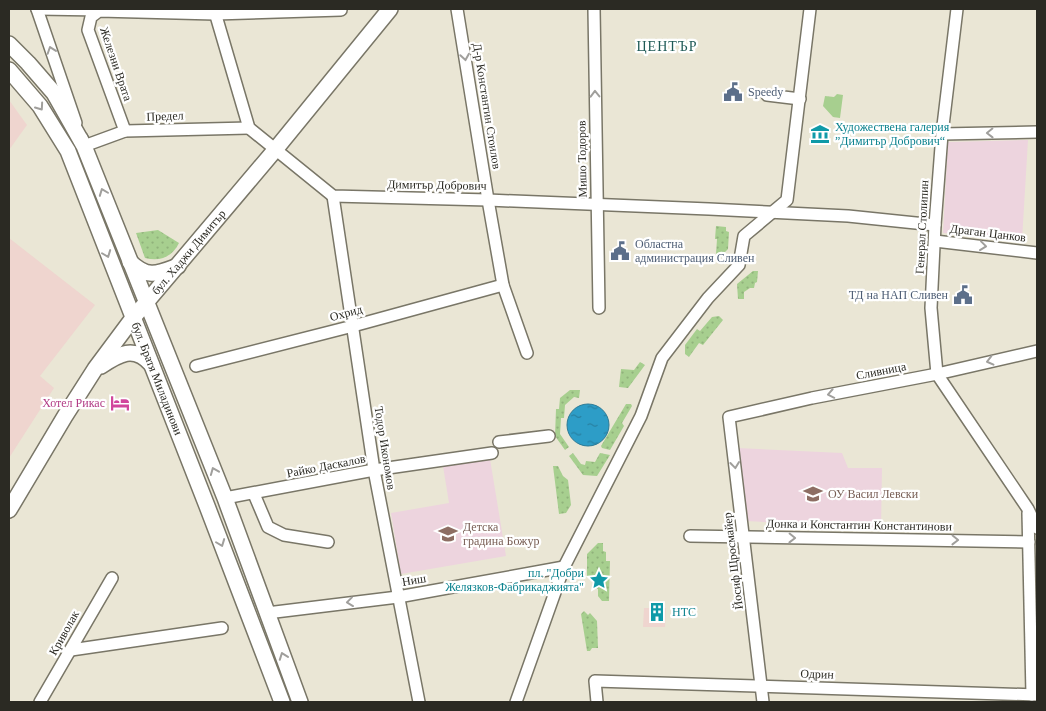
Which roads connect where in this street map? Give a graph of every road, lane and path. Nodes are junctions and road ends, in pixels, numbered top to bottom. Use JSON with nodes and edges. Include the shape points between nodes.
{"nodes":[{"id":1,"x":37,"y":9,"type":"edge"},
{"id":2,"x":390,"y":9,"type":"edge"},
{"id":3,"x":457,"y":9,"type":"edge"},
{"id":4,"x":594,"y":9,"type":"edge"},
{"id":5,"x":810,"y":9,"type":"edge"},
{"id":6,"x":957,"y":9,"type":"edge"},
{"id":7,"x":103,"y":10,"type":"junction"},
{"id":8,"x":340,"y":10,"type":"edge"},
{"id":9,"x":215,"y":12,"type":"edge"},
{"id":10,"x":9,"y":44,"type":"edge"},
{"id":11,"x":9,"y":70,"type":"edge"},
{"id":12,"x":767,"y":96,"type":"dead end"},
{"id":13,"x":800,"y":99,"type":"junction"},
{"id":14,"x":249,"y":128,"type":"junction"},
{"id":15,"x":125,"y":131,"type":"junction"},
{"id":16,"x":1037,"y":132,"type":"edge"},
{"id":17,"x":942,"y":134,"type":"junction"},
{"id":18,"x":84,"y":146,"type":"junction"},
{"id":19,"x":275,"y":150,"type":"junction"},
{"id":20,"x":332,"y":196,"type":"junction"},
{"id":21,"x":488,"y":200,"type":"junction"},
{"id":22,"x":597,"y":205,"type":"junction"},
{"id":23,"x":773,"y":213,"type":"junction"},
{"id":24,"x":935,"y":225,"type":"junction"},
{"id":25,"x":934,"y":241,"type":"junction"},
{"id":26,"x":1037,"y":253,"type":"edge"},
{"id":27,"x":130,"y":262,"type":"junction"},
{"id":28,"x":179,"y":266,"type":"junction"},
{"id":29,"x":504,"y":285,"type":"junction"},
{"id":30,"x":146,"y":303,"type":"junction"},
{"id":31,"x":599,"y":308,"type":"dead end"},
{"id":32,"x":133,"y":318,"type":"junction"},
{"id":33,"x":353,"y":326,"type":"junction"},
{"id":34,"x":1037,"y":350,"type":"edge"},
{"id":35,"x":527,"y":353,"type":"dead end"},
{"id":36,"x":151,"y":365,"type":"junction"},
{"id":37,"x":196,"y":366,"type":"dead end"},
{"id":38,"x":95,"y":369,"type":"junction"},
{"id":39,"x":937,"y":374,"type":"junction"},
{"id":40,"x":729,"y":417,"type":"joint"},
{"id":41,"x":549,"y":436,"type":"dead end"},
{"id":42,"x":499,"y":442,"type":"dead end"},
{"id":43,"x":492,"y":453,"type":"dead end"},
{"id":44,"x":374,"y":470,"type":"junction"},
{"id":45,"x":254,"y":494,"type":"junction"},
{"id":46,"x":225,"y":498,"type":"junction"},
{"id":47,"x":1033,"y":506,"type":"edge"},
{"id":48,"x":9,"y":510,"type":"edge"},
{"id":49,"x":1037,"y":528,"type":"edge"},
{"id":50,"x":690,"y":536,"type":"dead end"},
{"id":51,"x":744,"y":537,"type":"junction"},
{"id":52,"x":328,"y":542,"type":"dead end"},
{"id":53,"x":1029,"y":542,"type":"junction"},
{"id":54,"x":564,"y":568,"type":"junction"},
{"id":55,"x":112,"y":578,"type":"dead end"},
{"id":56,"x":1030,"y":587,"type":"junction"},
{"id":57,"x":398,"y":596,"type":"junction"},
{"id":58,"x":1037,"y":603,"type":"edge"},
{"id":59,"x":267,"y":613,"type":"junction"},
{"id":60,"x":222,"y":628,"type":"dead end"},
{"id":61,"x":71,"y":650,"type":"junction"},
{"id":62,"x":761,"y":686,"type":"junction"},
{"id":63,"x":1035,"y":695,"type":"edge"},
{"id":64,"x":40,"y":702,"type":"edge"},
{"id":65,"x":282,"y":702,"type":"edge"},
{"id":66,"x":300,"y":702,"type":"edge"},
{"id":67,"x":419,"y":702,"type":"edge"},
{"id":68,"x":516,"y":702,"type":"edge"},
{"id":69,"x":597,"y":702,"type":"edge"},
{"id":70,"x":763,"y":702,"type":"edge"}],
"edges":[{"from":1,"to":7,"type":"street"},
{"from":18,"to":1,"type":"street","name":"бул. Братя Миладинови","one_way":true},
{"from":2,"to":19,"type":"main road","name":"бул. Хаджи Димитър"},
{"from":3,"to":21,"type":"street","name":"Д-р Константин Стоилов","one_way":true},
{"from":22,"to":4,"type":"street","name":"Мишо Тодоров","one_way":true},
{"from":5,"to":13,"type":"street"},
{"from":6,"to":17,"type":"street","name":"Генерал Столипин"},
{"from":7,"to":9,"type":"street","name":"Железни Врата"},
{"from":7,"to":15,"type":"street","name":"Железни Врата","via":[[91,17],[88,30]]},
{"from":8,"to":9,"type":"street","name":"Железни Врата"},
{"from":9,"to":14,"type":"street"},
{"from":10,"to":18,"type":"main road","name":"бул. Братя Миладинови","via":[[54,93]]},
{"from":11,"to":32,"type":"main road","name":"бул. Братя Миладинови","one_way":true,"via":[[40,106],[68,151]]},
{"from":12,"to":13,"type":"street"},
{"from":13,"to":23,"type":"street","via":[[787,200]]},
{"from":14,"to":15,"type":"street","name":"Предел"},
{"from":14,"to":19,"type":"street"},
{"from":15,"to":18,"type":"street","name":"Предел"},
{"from":16,"to":17,"type":"street","one_way":true},
{"from":17,"to":24,"type":"street","name":"Генерал Столипин"},
{"from":27,"to":18,"type":"main road","name":"бул. Братя Миладинови","one_way":true},
{"from":19,"to":20,"type":"street"},
{"from":19,"to":28,"type":"main road","name":"бул. Хаджи Димитър"},
{"from":20,"to":21,"type":"street","name":"Димитър Добрович"},
{"from":20,"to":33,"type":"street","name":"Тодор Икономов"},
{"from":21,"to":22,"type":"street","name":"Димитър Добрович"},
{"from":21,"to":29,"type":"street","name":"Д-р Константин Стоилов"},
{"from":22,"to":23,"type":"street","name":"Димитър Добрович"},
{"from":22,"to":31,"type":"street","name":"Мишо Тодоров"},
{"from":23,"to":24,"type":"street","name":"Димитър Добрович","via":[[848,216]]},
{"from":23,"to":54,"type":"street","via":[[744,236],[739,265],[708,298],[662,358],[641,416]]},
{"from":24,"to":25,"type":"street","name":"Генерал Столипин"},
{"from":25,"to":26,"type":"street","name":"Драган Цанков","one_way":true},
{"from":25,"to":39,"type":"street","name":"Генерал Столипин","via":[[931,308]]},
{"from":27,"to":28,"type":"main road","via":[[138,270],[153,274]]},
{"from":27,"to":30,"type":"main road","name":"бул. Братя Миладинови"},
{"from":28,"to":30,"type":"main road","name":"бул. Хаджи Димитър"},
{"from":29,"to":33,"type":"street","name":"Охрид"},
{"from":29,"to":35,"type":"street","name":"Д-р Константин Стоилов"},
{"from":30,"to":32,"type":"main road","name":"бул. Хаджи Димитър"},
{"from":46,"to":30,"type":"main road","name":"бул. Братя Миладинови","one_way":true},
{"from":32,"to":36,"type":"main road","name":"бул. Братя Миладинови"},
{"from":32,"to":38,"type":"main road","name":"бул. Хаджи Димитър"},
{"from":33,"to":37,"type":"street","name":"Охрид"},
{"from":33,"to":44,"type":"street","name":"Тодор Икономов"},
{"from":34,"to":39,"type":"street","name":"Сливница","one_way":true},
{"from":36,"to":38,"type":"main road","via":[[130,353],[117,356]]},
{"from":36,"to":65,"type":"main road","name":"бул. Братя Миладинови","one_way":true},
{"from":38,"to":48,"type":"main road","name":"бул. Хаджи Димитър"},
{"from":39,"to":40,"type":"street","name":"Сливница","one_way":true},
{"from":39,"to":47,"type":"street","name":"Генерал Столипин"},
{"from":40,"to":51,"type":"street","name":"Йосиф Щросмайер","one_way":true},
{"from":41,"to":42,"type":"street"},
{"from":43,"to":44,"type":"street","name":"Райко Даскалов"},
{"from":44,"to":45,"type":"street","name":"Райко Даскалов"},
{"from":44,"to":57,"type":"street","name":"Тодор Икономов"},
{"from":45,"to":46,"type":"street","name":"Райко Даскалов"},
{"from":45,"to":52,"type":"street","via":[[268,527],[284,535]]},
{"from":46,"to":59,"type":"main road","name":"бул. Братя Миладинови"},
{"from":47,"to":49,"type":"street","name":"Генерал Столипин"},
{"from":47,"to":53,"type":"street"},
{"from":50,"to":51,"type":"street","name":"Донка и Константин Константинови"},
{"from":51,"to":53,"type":"street","name":"Донка и Константин Константинови","one_way":true},
{"from":51,"to":62,"type":"street","name":"Йосиф Щросмайер"},
{"from":53,"to":56,"type":"street"},
{"from":54,"to":57,"type":"street","name":"Ниш"},
{"from":54,"to":68,"type":"street"},
{"from":55,"to":61,"type":"street","name":"Криволак"},
{"from":56,"to":58,"type":"street"},
{"from":56,"to":63,"type":"street"},
{"from":57,"to":59,"type":"street","name":"Ниш","one_way":true},
{"from":57,"to":67,"type":"street","name":"Тодор Икономов"},
{"from":66,"to":59,"type":"main road","name":"бул. Братя Миладинови","one_way":true},
{"from":60,"to":61,"type":"street"},
{"from":61,"to":64,"type":"street","name":"Криволак"},
{"from":62,"to":63,"type":"street","name":"Одрин"},
{"from":62,"to":69,"type":"street","name":"Одрин","via":[[595,681]]},
{"from":62,"to":70,"type":"street","name":"Йосиф Щросмайер"}]}
